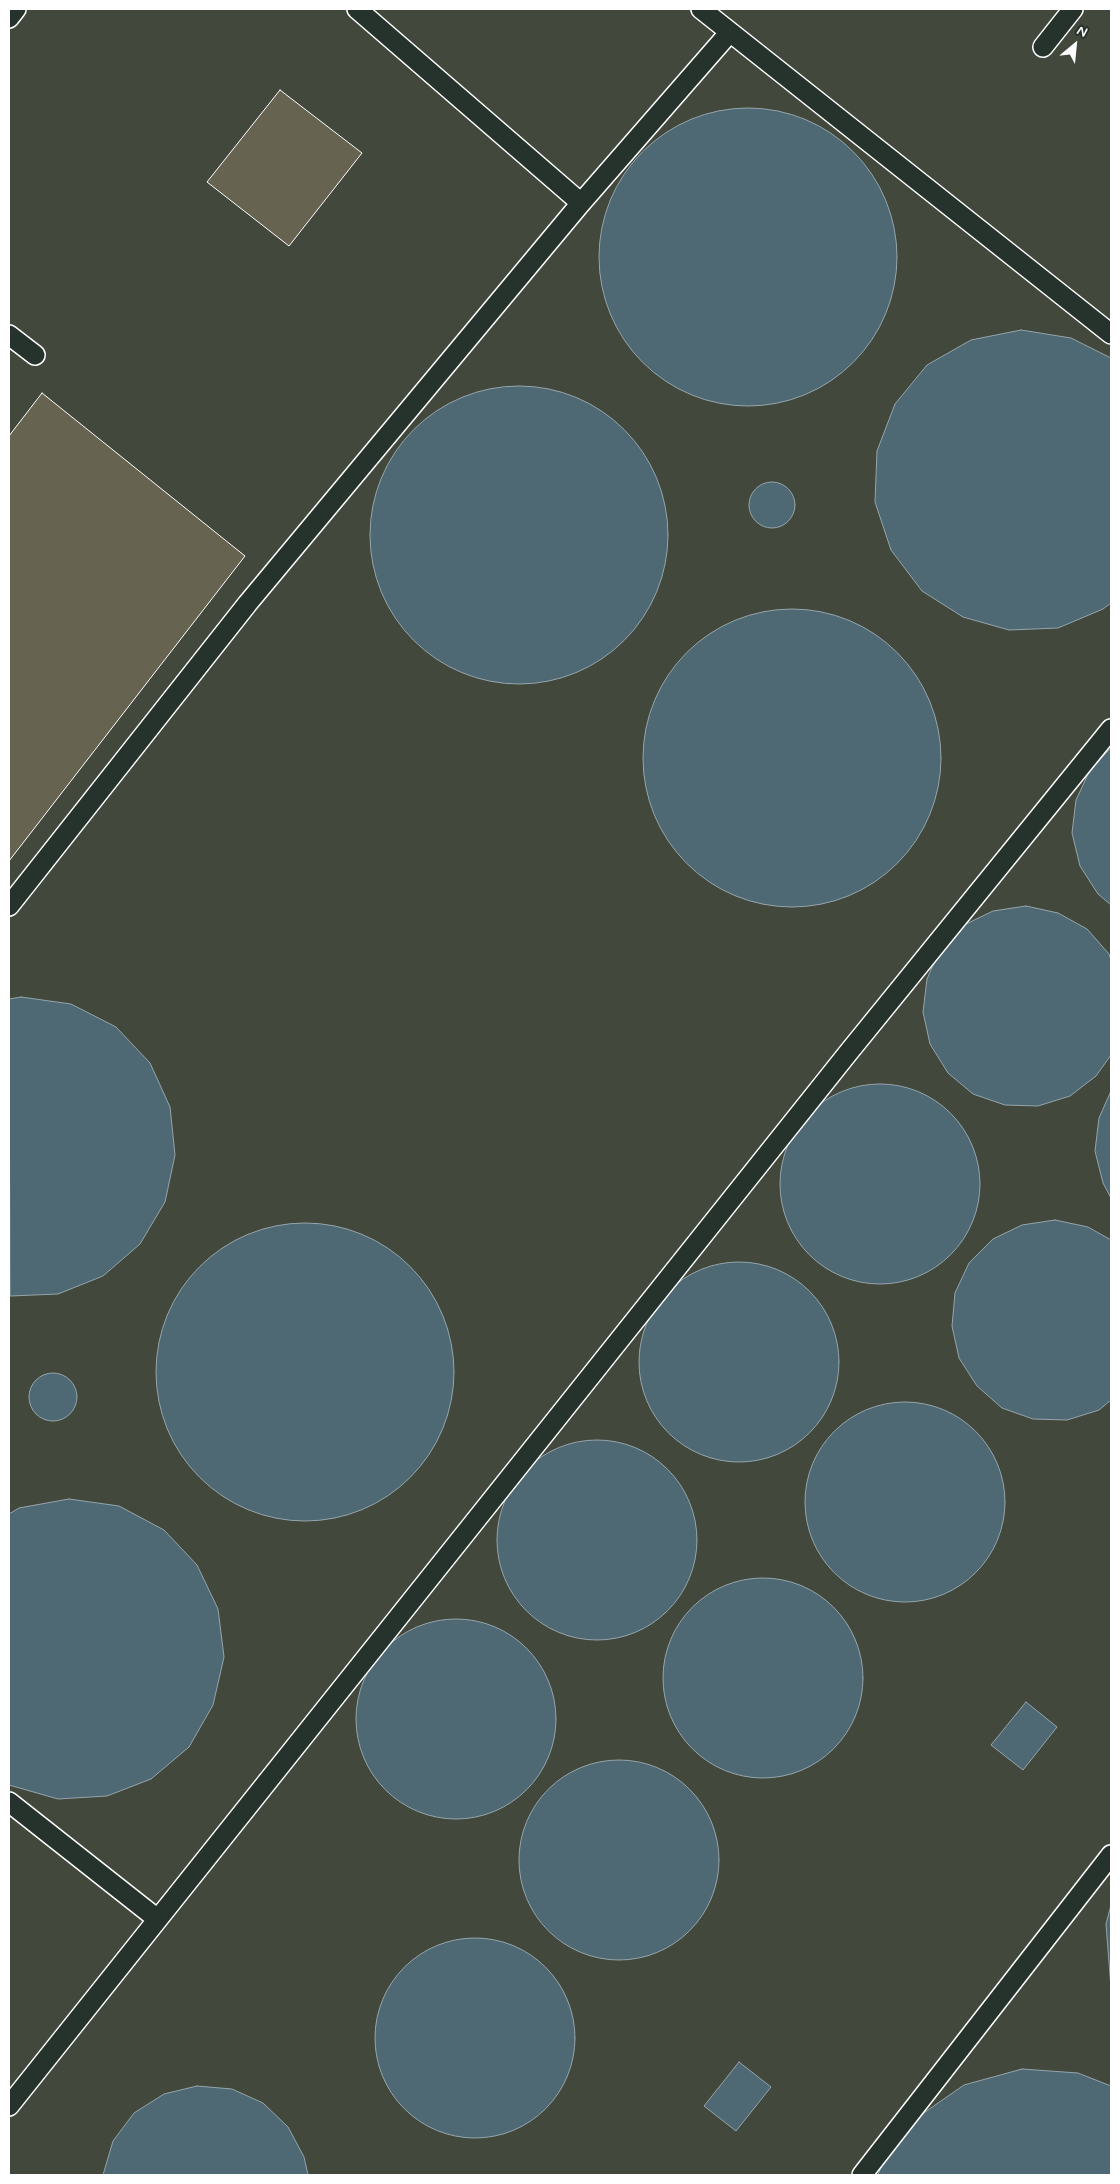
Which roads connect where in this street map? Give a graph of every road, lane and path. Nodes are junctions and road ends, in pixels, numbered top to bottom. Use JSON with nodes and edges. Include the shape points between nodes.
{"nodes":[{"id":1,"x":16,"y":9,"type":"edge"},
{"id":2,"x":357,"y":9,"type":"edge"},
{"id":3,"x":701,"y":9,"type":"edge"},
{"id":4,"x":1073,"y":9,"type":"edge"},
{"id":5,"x":9,"y":18,"type":"edge"},
{"id":6,"x":730,"y":32,"type":"junction"},
{"id":7,"x":1043,"y":47,"type":"dead end"},
{"id":8,"x":581,"y":203,"type":"junction"},
{"id":9,"x":1111,"y":334,"type":"edge"},
{"id":10,"x":9,"y":335,"type":"edge"},
{"id":11,"x":34,"y":355,"type":"dead end"},
{"id":12,"x":1111,"y":729,"type":"edge"},
{"id":13,"x":9,"y":906,"type":"edge"},
{"id":14,"x":9,"y":1802,"type":"edge"},
{"id":15,"x":1111,"y":1856,"type":"edge"},
{"id":16,"x":156,"y":1918,"type":"junction"},
{"id":17,"x":9,"y":2106,"type":"edge"},
{"id":18,"x":862,"y":2175,"type":"edge"}],
"edges":[{"from":1,"to":5,"type":"lane"},
{"from":2,"to":8,"type":"lane"},
{"from":3,"to":6,"type":"lane"},
{"from":4,"to":7,"type":"lane"},
{"from":6,"to":8,"type":"lane"},
{"from":6,"to":9,"type":"lane"},
{"from":8,"to":13,"type":"lane","via":[[248,603]]},
{"from":10,"to":11,"type":"lane"},
{"from":12,"to":16,"type":"lane"},
{"from":14,"to":16,"type":"lane"},
{"from":15,"to":18,"type":"lane"},
{"from":16,"to":17,"type":"lane"}]}
